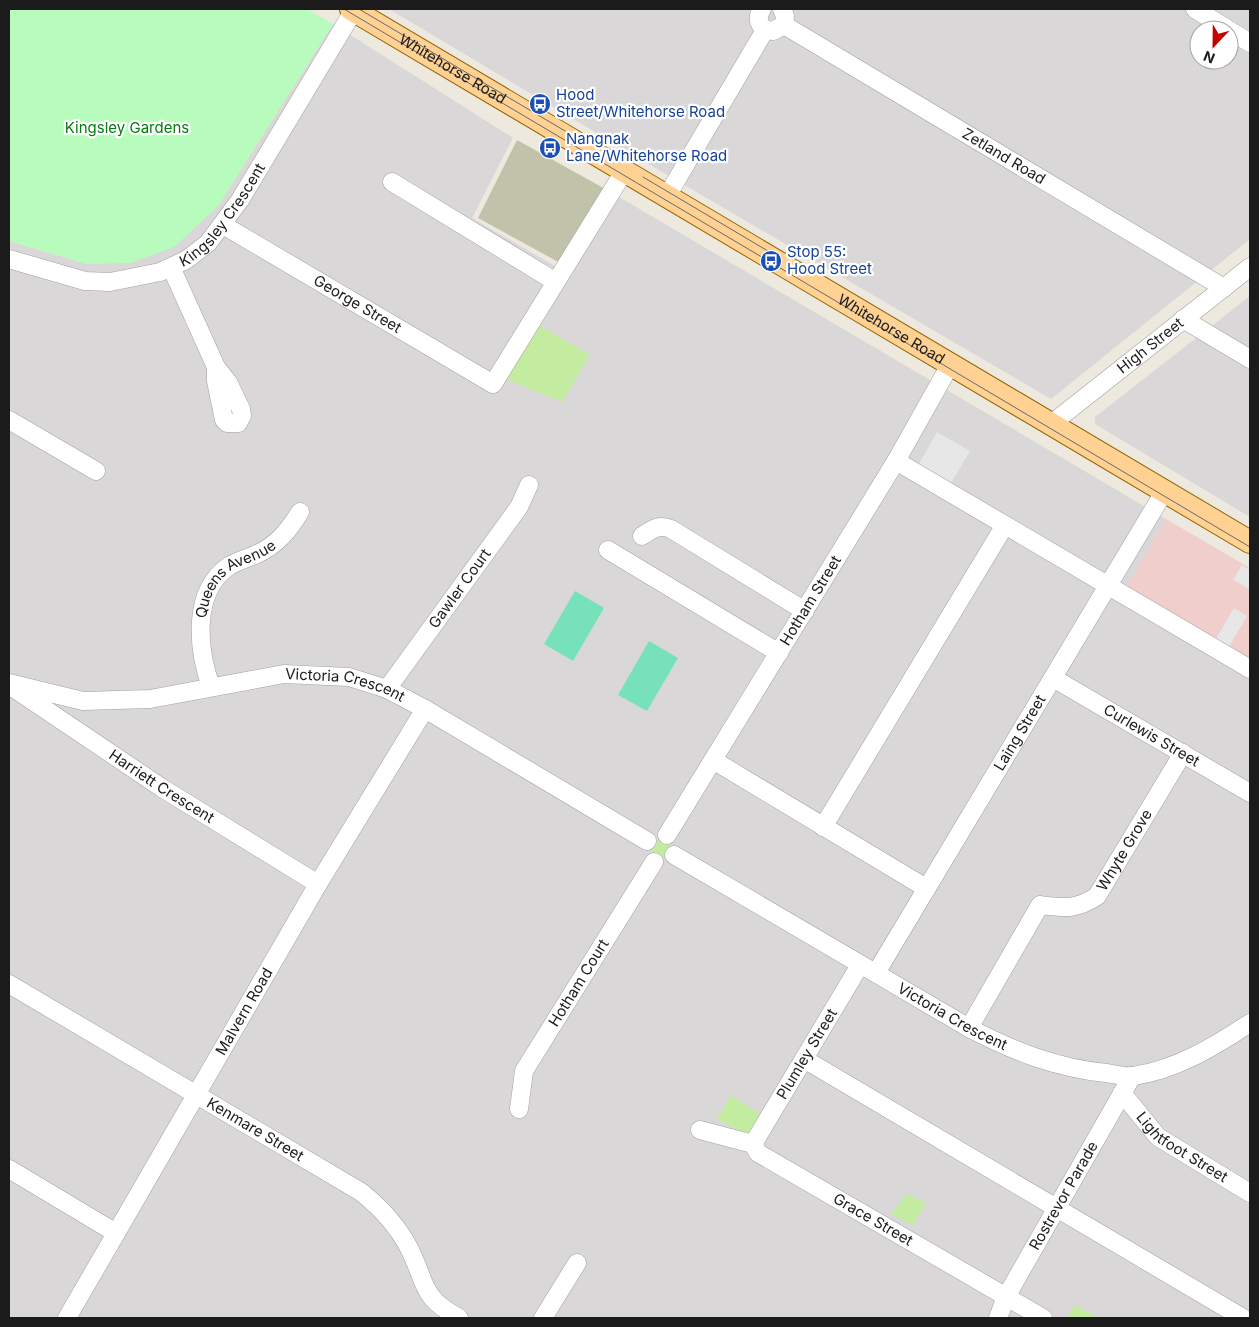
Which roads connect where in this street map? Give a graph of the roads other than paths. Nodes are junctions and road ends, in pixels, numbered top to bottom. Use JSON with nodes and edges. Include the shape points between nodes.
{"nodes":[{"id":1,"x":1194,"y":9,"type":"edge"},
{"id":2,"x":353,"y":10,"type":"edge"},
{"id":3,"x":759,"y":10,"type":"edge"},
{"id":4,"x":783,"y":17,"type":"edge"},
{"id":5,"x":765,"y":30,"type":"junction"},
{"id":6,"x":1250,"y":43,"type":"edge"},
{"id":7,"x":624,"y":170,"type":"junction"},
{"id":8,"x":392,"y":182,"type":"dead end"},
{"id":9,"x":667,"y":196,"type":"junction"},
{"id":10,"x":223,"y":225,"type":"junction"},
{"id":11,"x":9,"y":258,"type":"edge"},
{"id":12,"x":171,"y":267,"type":"junction"},
{"id":13,"x":1250,"y":267,"type":"edge"},
{"id":14,"x":556,"y":282,"type":"junction"},
{"id":15,"x":1224,"y":288,"type":"junction"},
{"id":16,"x":1183,"y":319,"type":"junction"},
{"id":17,"x":1250,"y":359,"type":"edge"},
{"id":18,"x":950,"y":365,"type":"junction"},
{"id":19,"x":216,"y":367,"type":"dead end"},
{"id":20,"x":9,"y":420,"type":"edge"},
{"id":21,"x":1050,"y":425,"type":"junction"},
{"id":22,"x":896,"y":462,"type":"junction"},
{"id":23,"x":96,"y":471,"type":"dead end"},
{"id":24,"x":529,"y":485,"type":"dead end"},
{"id":25,"x":1164,"y":492,"type":"junction"},
{"id":26,"x":300,"y":512,"type":"dead end"},
{"id":27,"x":1005,"y":525,"type":"junction"},
{"id":28,"x":642,"y":536,"type":"dead end"},
{"id":29,"x":1250,"y":542,"type":"edge"},
{"id":30,"x":608,"y":550,"type":"dead end"},
{"id":31,"x":1108,"y":585,"type":"junction"},
{"id":32,"x":805,"y":611,"type":"junction"},
{"id":33,"x":779,"y":652,"type":"junction"},
{"id":34,"x":1250,"y":669,"type":"edge"},
{"id":35,"x":1053,"y":678,"type":"junction"},
{"id":36,"x":9,"y":684,"type":"edge"},
{"id":37,"x":211,"y":687,"type":"junction"},
{"id":38,"x":387,"y":689,"type":"junction"},
{"id":39,"x":425,"y":709,"type":"junction"},
{"id":40,"x":1183,"y":753,"type":"junction"},
{"id":41,"x":713,"y":760,"type":"junction"},
{"id":42,"x":1250,"y":793,"type":"edge"},
{"id":43,"x":823,"y":827,"type":"junction"},
{"id":44,"x":667,"y":835,"type":"junction"},
{"id":45,"x":647,"y":841,"type":"junction"},
{"id":46,"x":674,"y":855,"type":"junction"},
{"id":47,"x":654,"y":862,"type":"junction"},
{"id":48,"x":318,"y":884,"type":"junction"},
{"id":49,"x":926,"y":888,"type":"junction"},
{"id":50,"x":860,"y":965,"type":"junction"},
{"id":51,"x":876,"y":973,"type":"junction"},
{"id":52,"x":9,"y":984,"type":"edge"},
{"id":53,"x":1250,"y":1023,"type":"edge"},
{"id":54,"x":969,"y":1028,"type":"junction"},
{"id":55,"x":804,"y":1059,"type":"junction"},
{"id":56,"x":1132,"y":1076,"type":"junction"},
{"id":57,"x":1122,"y":1093,"type":"junction"},
{"id":58,"x":196,"y":1094,"type":"junction"},
{"id":59,"x":519,"y":1109,"type":"dead end"},
{"id":60,"x":700,"y":1130,"type":"dead end"},
{"id":61,"x":753,"y":1144,"type":"junction"},
{"id":62,"x":9,"y":1169,"type":"edge"},
{"id":63,"x":1250,"y":1193,"type":"edge"},
{"id":64,"x":1058,"y":1207,"type":"junction"},
{"id":65,"x":116,"y":1234,"type":"junction"},
{"id":66,"x":577,"y":1262,"type":"dead end"},
{"id":67,"x":1006,"y":1297,"type":"junction"},
{"id":68,"x":452,"y":1317,"type":"edge"},
{"id":69,"x":67,"y":1318,"type":"edge"},
{"id":70,"x":543,"y":1318,"type":"edge"},
{"id":71,"x":998,"y":1318,"type":"edge"},
{"id":72,"x":1043,"y":1318,"type":"edge"},
{"id":73,"x":1243,"y":1318,"type":"edge"}],
"edges":[{"from":1,"to":6,"type":"street"},
{"from":2,"to":7,"type":"main road","name":"Whitehorse Road"},
{"from":2,"to":10,"type":"street","name":"Kingsley Crescent"},
{"from":3,"to":5,"type":"street","via":[[758,20]]},
{"from":4,"to":5,"type":"street","via":[[777,31]]},
{"from":4,"to":15,"type":"street","name":"Zetland Road"},
{"from":5,"to":9,"type":"street"},
{"from":7,"to":9,"type":"main road","name":"Whitehorse Road"},
{"from":7,"to":14,"type":"street"},
{"from":8,"to":14,"type":"street"},
{"from":9,"to":18,"type":"main road","name":"Whitehorse Road"},
{"from":10,"to":12,"type":"street","name":"Kingsley Crescent","via":[[201,248]]},
{"from":10,"to":14,"type":"street","name":"George Street","via":[[493,384]]},
{"from":11,"to":12,"type":"street","name":"Kingsley Crescent","via":[[85,280],[110,282]]},
{"from":12,"to":19,"type":"street"},
{"from":13,"to":15,"type":"street","name":"High Street"},
{"from":15,"to":16,"type":"street","name":"High Street"},
{"from":16,"to":17,"type":"street"},
{"from":16,"to":21,"type":"street","name":"High Street"},
{"from":18,"to":21,"type":"main road","name":"Whitehorse Road"},
{"from":18,"to":22,"type":"street","name":"Hotham Street"},
{"from":20,"to":23,"type":"street"},
{"from":21,"to":25,"type":"main road","name":"Whitehorse Road"},
{"from":22,"to":27,"type":"street"},
{"from":22,"to":32,"type":"street","name":"Hotham Street"},
{"from":24,"to":38,"type":"street","name":"Gawler Court","via":[[519,507]]},
{"from":25,"to":29,"type":"main road","name":"Whitehorse Road"},
{"from":25,"to":31,"type":"street","name":"Laing Street"},
{"from":26,"to":37,"type":"street","name":"Queens Avenue","via":[[275,544],[222,571],[207,595],[201,627],[201,654]]},
{"from":27,"to":31,"type":"street"},
{"from":27,"to":43,"type":"street"},
{"from":28,"to":32,"type":"street","via":[[656,527],[671,529]]},
{"from":30,"to":33,"type":"street"},
{"from":31,"to":34,"type":"street"},
{"from":31,"to":35,"type":"street","name":"Laing Street"},
{"from":32,"to":33,"type":"street","name":"Hotham Street"},
{"from":33,"to":41,"type":"street","name":"Hotham Street"},
{"from":35,"to":40,"type":"street","name":"Curlewis Street"},
{"from":35,"to":49,"type":"street","name":"Laing Street"},
{"from":36,"to":37,"type":"street","name":"Victoria Crescent","via":[[83,701],[150,699]]},
{"from":36,"to":48,"type":"street","name":"Harriett Crescent","via":[[162,788]]},
{"from":37,"to":38,"type":"street","name":"Victoria Crescent","via":[[284,674],[349,677]]},
{"from":38,"to":39,"type":"street","name":"Victoria Crescent"},
{"from":39,"to":45,"type":"street","name":"Victoria Crescent"},
{"from":39,"to":48,"type":"street","name":"Malvern Road"},
{"from":40,"to":42,"type":"street","name":"Curlewis Street"},
{"from":40,"to":54,"type":"street","name":"Whyte Grove","via":[[1097,896],[1082,905],[1065,908],[1040,905]]},
{"from":41,"to":43,"type":"street"},
{"from":41,"to":44,"type":"street","name":"Hotham Street"},
{"from":43,"to":49,"type":"street"},
{"from":44,"to":45,"type":"street","via":[[656,834]]},
{"from":44,"to":46,"type":"street","via":[[675,844]]},
{"from":45,"to":47,"type":"street","via":[[646,853]]},
{"from":46,"to":47,"type":"street","via":[[666,863]]},
{"from":46,"to":50,"type":"street","name":"Victoria Crescent"},
{"from":47,"to":59,"type":"street","name":"Hotham Court","via":[[524,1072]]},
{"from":48,"to":58,"type":"street","name":"Malvern Road"},
{"from":49,"to":51,"type":"street","name":"Laing Street"},
{"from":50,"to":51,"type":"street","name":"Victoria Crescent"},
{"from":50,"to":55,"type":"street","name":"Plumley Street"},
{"from":51,"to":54,"type":"street","name":"Victoria Crescent"},
{"from":52,"to":58,"type":"street","name":"Kenmare Street"},
{"from":53,"to":56,"type":"street","name":"Victoria Crescent","via":[[1209,1050]]},
{"from":54,"to":56,"type":"street","name":"Victoria Crescent","via":[[1010,1050],[1051,1063]]},
{"from":55,"to":61,"type":"street","name":"Plumley Street"},
{"from":55,"to":64,"type":"street"},
{"from":56,"to":57,"type":"street","name":"Rostrevor Parade"},
{"from":57,"to":63,"type":"street","name":"Lightfoot Street","via":[[1158,1137]]},
{"from":57,"to":64,"type":"street","name":"Rostrevor Parade"},
{"from":58,"to":65,"type":"street","name":"Malvern Road"},
{"from":58,"to":68,"type":"street","name":"Kenmare Street","via":[[361,1192],[380,1207],[409,1249],[428,1294]]},
{"from":60,"to":61,"type":"street","name":"Grace Street"},
{"from":61,"to":67,"type":"street","name":"Grace Street","via":[[758,1152]]},
{"from":62,"to":65,"type":"street"},
{"from":64,"to":67,"type":"street","name":"Rostrevor Parade"},
{"from":64,"to":73,"type":"street"},
{"from":65,"to":69,"type":"street","name":"Malvern Road"},
{"from":66,"to":70,"type":"street"},
{"from":67,"to":71,"type":"street","name":"Rostrevor Parade"},
{"from":67,"to":72,"type":"street","name":"Grace Street"}]}
